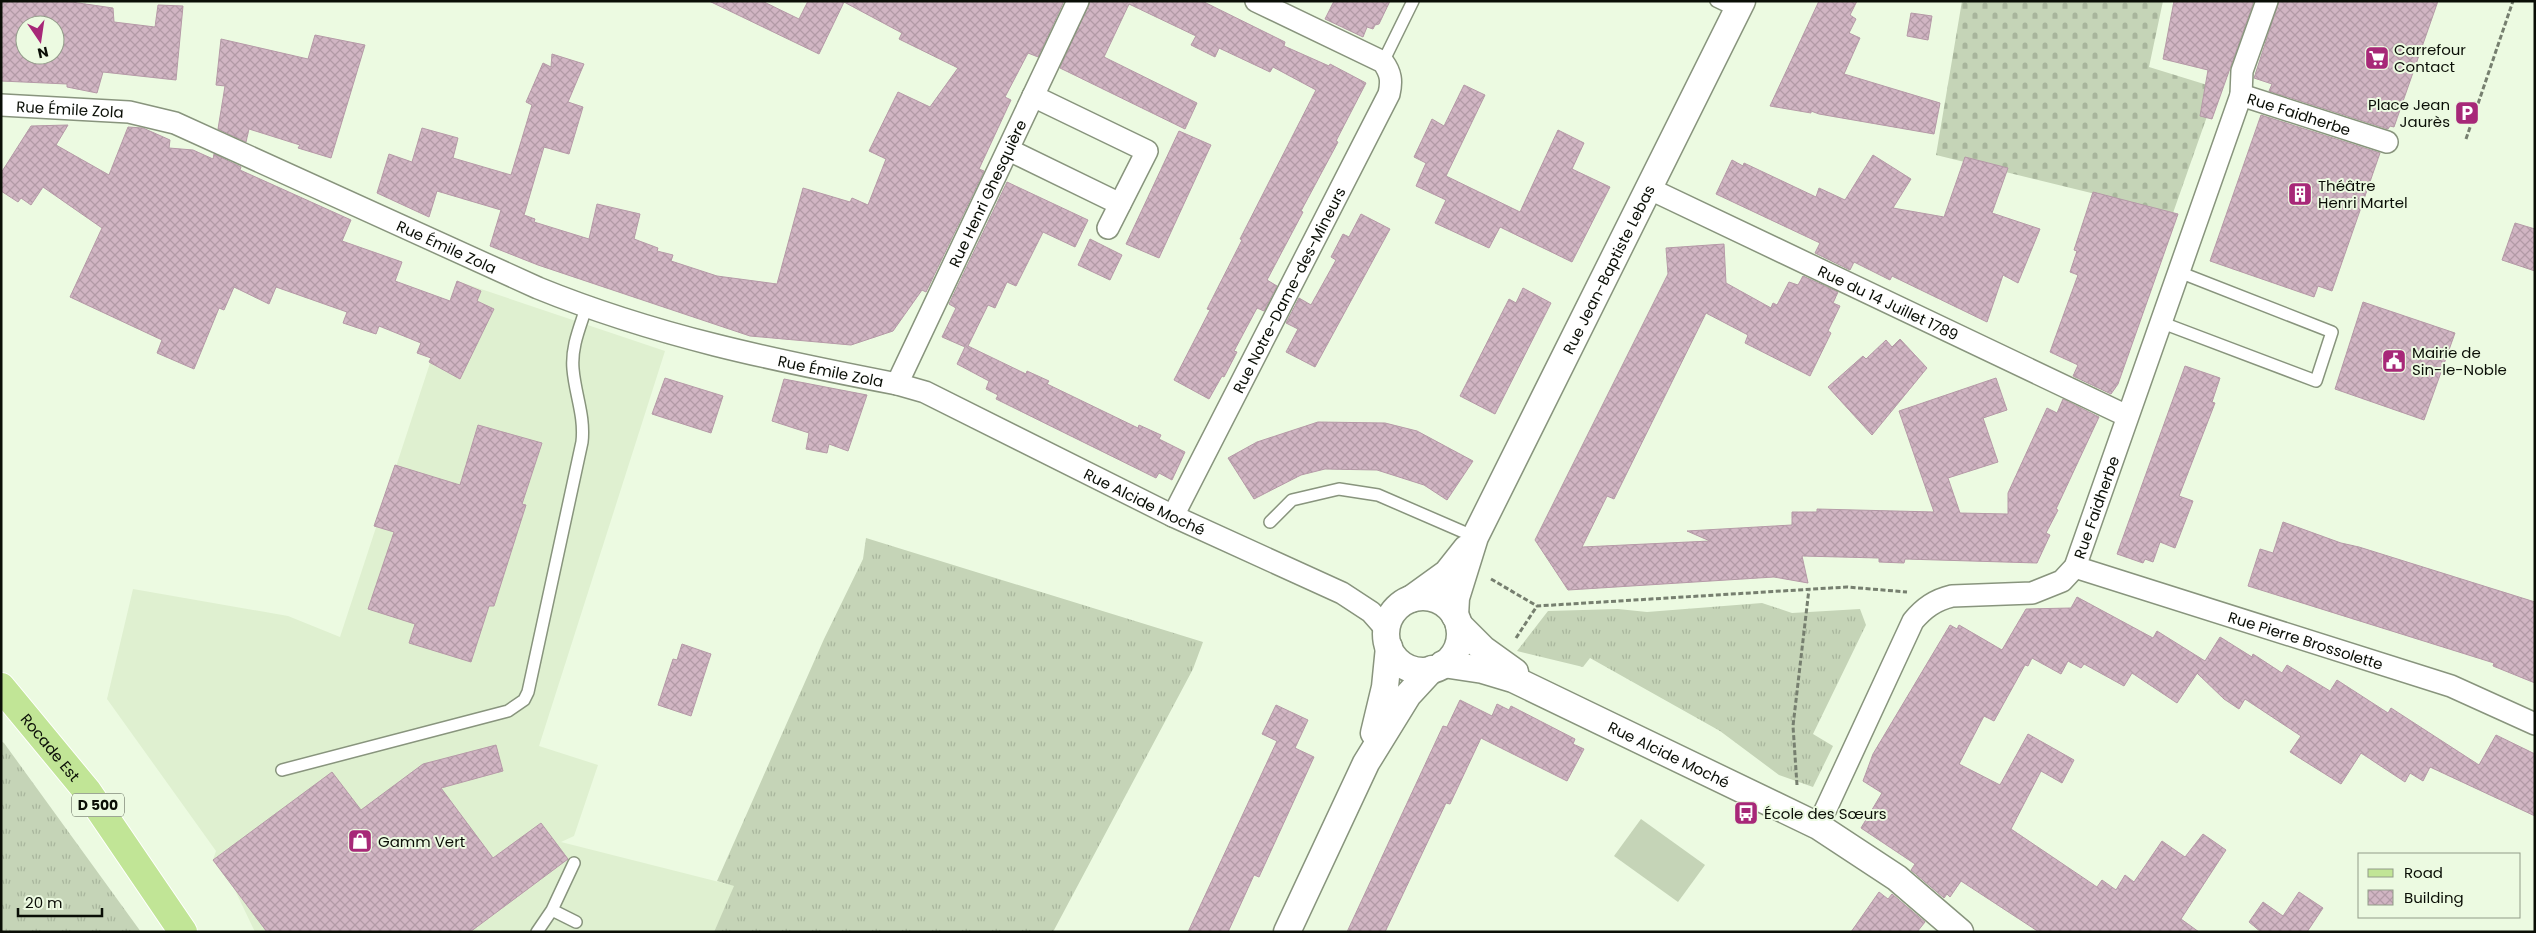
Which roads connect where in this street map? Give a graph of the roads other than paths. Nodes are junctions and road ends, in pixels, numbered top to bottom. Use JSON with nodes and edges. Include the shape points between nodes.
{"nodes":[{"id":1,"x":1078,"y":1,"type":"edge"},
{"id":2,"x":1256,"y":1,"type":"edge"},
{"id":3,"x":1413,"y":1,"type":"edge"},
{"id":4,"x":2267,"y":1,"type":"edge"},
{"id":5,"x":1731,"y":4,"type":"edge"},
{"id":6,"x":1383,"y":62,"type":"junction"},
{"id":7,"x":2241,"y":95,"type":"junction"},
{"id":8,"x":1034,"y":96,"type":"junction"},
{"id":9,"x":1,"y":105,"type":"edge"},
{"id":10,"x":2387,"y":142,"type":"dead end"},
{"id":11,"x":1009,"y":150,"type":"junction"},
{"id":12,"x":1650,"y":189,"type":"junction"},
{"id":13,"x":1120,"y":204,"type":"junction"},
{"id":14,"x":1108,"y":228,"type":"dead end"},
{"id":15,"x":2179,"y":272,"type":"junction"},
{"id":16,"x":586,"y":308,"type":"junction"},
{"id":17,"x":2160,"y":322,"type":"junction"},
{"id":18,"x":897,"y":384,"type":"junction"},
{"id":19,"x":2126,"y":416,"type":"junction"},
{"id":20,"x":1173,"y":516,"type":"junction"},
{"id":21,"x":1270,"y":522,"type":"dead end"},
{"id":22,"x":1475,"y":536,"type":"junction"},
{"id":23,"x":2074,"y":567,"type":"junction"},
{"id":24,"x":1411,"y":598,"type":"junction"},
{"id":25,"x":1457,"y":620,"type":"junction"},
{"id":26,"x":1388,"y":638,"type":"junction"},
{"id":27,"x":1438,"y":667,"type":"junction"},
{"id":28,"x":1,"y":687,"type":"edge"},
{"id":29,"x":1549,"y":695,"type":"junction"},
{"id":30,"x":2535,"y":724,"type":"edge"},
{"id":31,"x":1366,"y":763,"type":"junction"},
{"id":32,"x":282,"y":770,"type":"dead end"},
{"id":33,"x":1808,"y":822,"type":"junction"},
{"id":34,"x":574,"y":863,"type":"dead end"},
{"id":35,"x":552,"y":910,"type":"junction"},
{"id":36,"x":576,"y":922,"type":"dead end"},
{"id":37,"x":183,"y":932,"type":"edge"},
{"id":38,"x":537,"y":932,"type":"edge"},
{"id":39,"x":1287,"y":932,"type":"edge"},
{"id":40,"x":1960,"y":932,"type":"edge"}],
"edges":[{"from":1,"to":8,"type":"street","name":"Rue Henri Ghesquière"},
{"from":2,"to":6,"type":"street"},
{"from":3,"to":6,"type":"lane"},
{"from":4,"to":7,"type":"street","name":"Rue Faidherbe","via":[[2242,71]]},
{"from":5,"to":12,"type":"street","name":"Rue Jean-Baptiste Lebas"},
{"from":6,"to":20,"type":"street","name":"Rue Notre-Dame-des-Mineurs","via":[[1390,75],[1389,94]]},
{"from":7,"to":10,"type":"street","name":"Rue Faidherbe"},
{"from":7,"to":15,"type":"street","name":"Rue Faidherbe"},
{"from":8,"to":11,"type":"street","name":"Rue Henri Ghesquière"},
{"from":8,"to":13,"type":"street","via":[[1146,152]]},
{"from":9,"to":16,"type":"street","name":"Rue Émile Zola","via":[[129,112],[176,123]]},
{"from":11,"to":13,"type":"street"},
{"from":11,"to":18,"type":"street","name":"Rue Henri Ghesquière"},
{"from":12,"to":19,"type":"street","name":"Rue du 14 Juillet 1789"},
{"from":12,"to":22,"type":"street","name":"Rue Jean-Baptiste Lebas"},
{"from":13,"to":14,"type":"street"},
{"from":15,"to":17,"type":"street","name":"Rue Faidherbe"},
{"from":15,"to":17,"type":"lane","via":[[2332,332],[2316,381]]},
{"from":16,"to":18,"type":"street","name":"Rue Émile Zola","via":[[712,346]]},
{"from":16,"to":32,"type":"lane","via":[[572,357],[583,417],[582,442],[524,700],[508,711]]},
{"from":17,"to":19,"type":"street","name":"Rue Faidherbe"},
{"from":18,"to":20,"type":"street","name":"Rue Alcide Moché","via":[[942,400]]},
{"from":19,"to":23,"type":"street","name":"Rue Faidherbe"},
{"from":20,"to":26,"type":"street","name":"Rue Alcide Moché","via":[[1348,596],[1371,612]]},
{"from":21,"to":22,"type":"lane","via":[[1292,500],[1339,489],[1378,495]]},
{"from":22,"to":24,"type":"street","name":"Rue Jean-Baptiste Lebas","via":[[1447,572]]},
{"from":22,"to":25,"type":"street","name":"Rue Jean-Baptiste Lebas","via":[[1456,598]]},
{"from":23,"to":30,"type":"street","name":"Rue Pierre Brossolette","via":[[2451,686]]},
{"from":23,"to":33,"type":"street","name":"Rue Faidherbe","via":[[2062,581],[2032,593],[1952,596],[1933,603],[1913,621]]},
{"from":24,"to":25,"type":"street","via":[[1439,600]]},
{"from":24,"to":26,"type":"street","via":[[1396,608],[1389,618]]},
{"from":25,"to":27,"type":"street","via":[[1460,636],[1457,647]]},
{"from":25,"to":29,"type":"street","name":"Rue Alcide Moché","via":[[1487,652]]},
{"from":26,"to":27,"type":"street","via":[[1399,661],[1408,668]]},
{"from":26,"to":31,"type":"street","via":[[1382,701]]},
{"from":27,"to":29,"type":"street","name":"Rue Alcide Moché","via":[[1496,674]]},
{"from":27,"to":31,"type":"street","via":[[1408,695]]},
{"from":28,"to":37,"type":"main road","name":"Rocade Est","number":"D 500","via":[[87,791]]},
{"from":29,"to":33,"type":"street","name":"Rue Alcide Moché"},
{"from":31,"to":39,"type":"street"},
{"from":33,"to":40,"type":"street","name":"Rue Alcide Moché","via":[[1897,878]]},
{"from":34,"to":35,"type":"lane"},
{"from":35,"to":36,"type":"lane"},
{"from":35,"to":38,"type":"lane"}]}
